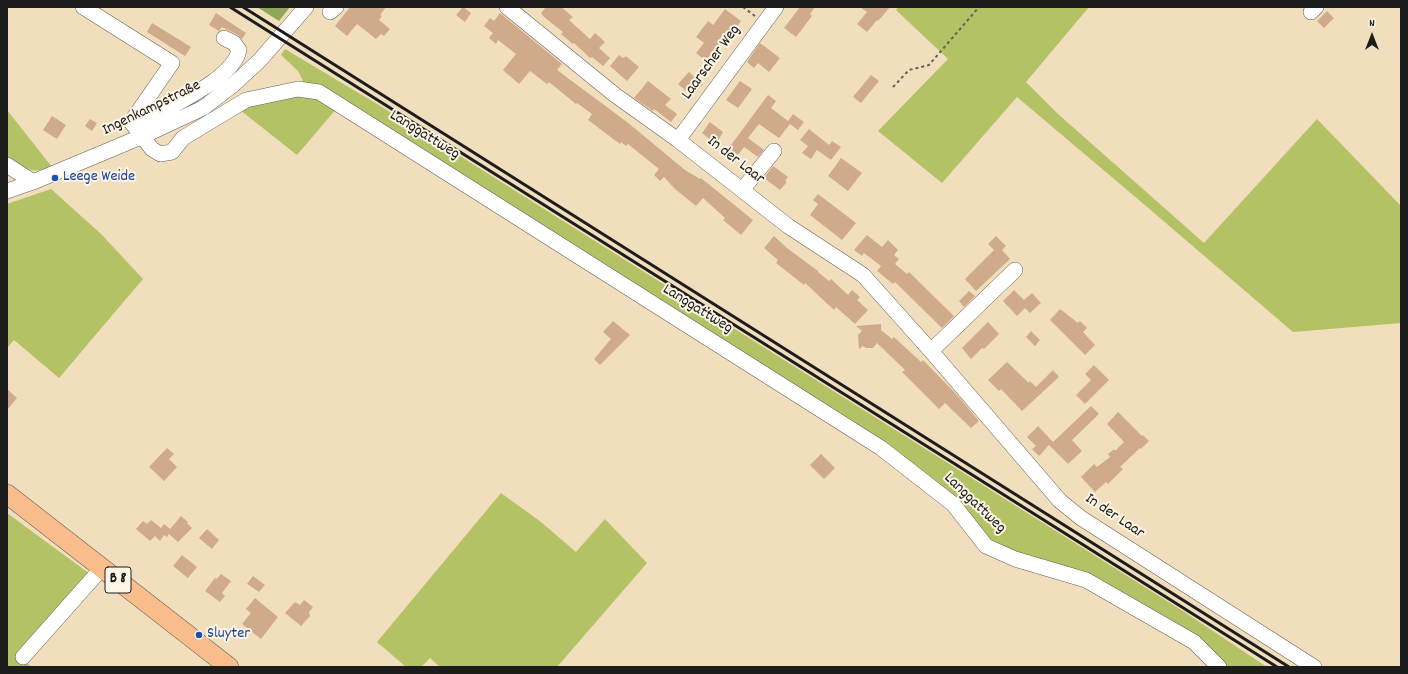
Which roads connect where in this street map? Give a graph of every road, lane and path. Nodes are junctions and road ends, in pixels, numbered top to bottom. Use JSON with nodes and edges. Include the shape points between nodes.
{"nodes":[{"id":1,"x":83,"y":7,"type":"edge"},
{"id":2,"x":306,"y":7,"type":"edge"},
{"id":3,"x":507,"y":7,"type":"edge"},
{"id":4,"x":776,"y":7,"type":"edge"},
{"id":5,"x":979,"y":7,"type":"edge"},
{"id":6,"x":224,"y":38,"type":"dead end"},
{"id":7,"x":892,"y":87,"type":"dead end"},
{"id":8,"x":143,"y":136,"type":"junction"},
{"id":9,"x":678,"y":140,"type":"junction"},
{"id":10,"x":774,"y":151,"type":"dead end"},
{"id":11,"x":7,"y":165,"type":"edge"},
{"id":12,"x":34,"y":182,"type":"junction"},
{"id":13,"x":742,"y":190,"type":"junction"},
{"id":14,"x":7,"y":192,"type":"edge"},
{"id":15,"x":1016,"y":270,"type":"dead end"},
{"id":16,"x":932,"y":351,"type":"junction"},
{"id":17,"x":7,"y":494,"type":"edge"},
{"id":18,"x":102,"y":568,"type":"junction"},
{"id":19,"x":23,"y":657,"type":"dead end"},
{"id":20,"x":229,"y":667,"type":"edge"},
{"id":21,"x":1219,"y":667,"type":"edge"},
{"id":22,"x":1314,"y":667,"type":"edge"}],
"edges":[{"from":1,"to":8,"type":"street","via":[[172,63],[132,122]]},
{"from":2,"to":8,"type":"street","name":"Ingenkampstraße","via":[[260,60],[233,85],[203,108]]},
{"from":3,"to":9,"type":"street","name":"In der Laar","via":[[615,95]]},
{"from":4,"to":9,"type":"street","name":"Laarscher Weg"},
{"from":5,"to":7,"type":"path","via":[[929,65],[909,70]]},
{"from":6,"to":8,"type":"street","via":[[234,43],[239,50],[238,57],[202,90],[139,125]]},
{"from":8,"to":12,"type":"street","name":"Ingenkampstraße"},
{"from":8,"to":21,"type":"street","name":"Langgattweg","via":[[152,149],[160,154],[172,152],[183,138],[246,100],[298,90],[319,92],[881,448],[953,504],[986,546],[1016,559],[1086,580],[1194,642]]},
{"from":9,"to":13,"type":"street","name":"In der Laar"},
{"from":10,"to":13,"type":"street"},
{"from":11,"to":12,"type":"street"},
{"from":12,"to":14,"type":"street","name":"Ingenkampstraße"},
{"from":13,"to":16,"type":"street","name":"In der Laar","via":[[788,226],[863,275]]},
{"from":15,"to":16,"type":"street"},
{"from":16,"to":22,"type":"street","name":"In der Laar","via":[[1060,501],[1081,518]]},
{"from":17,"to":18,"type":"main road","number":"B 8"},
{"from":18,"to":19,"type":"street"},
{"from":18,"to":20,"type":"main road","number":"B 8"}]}
